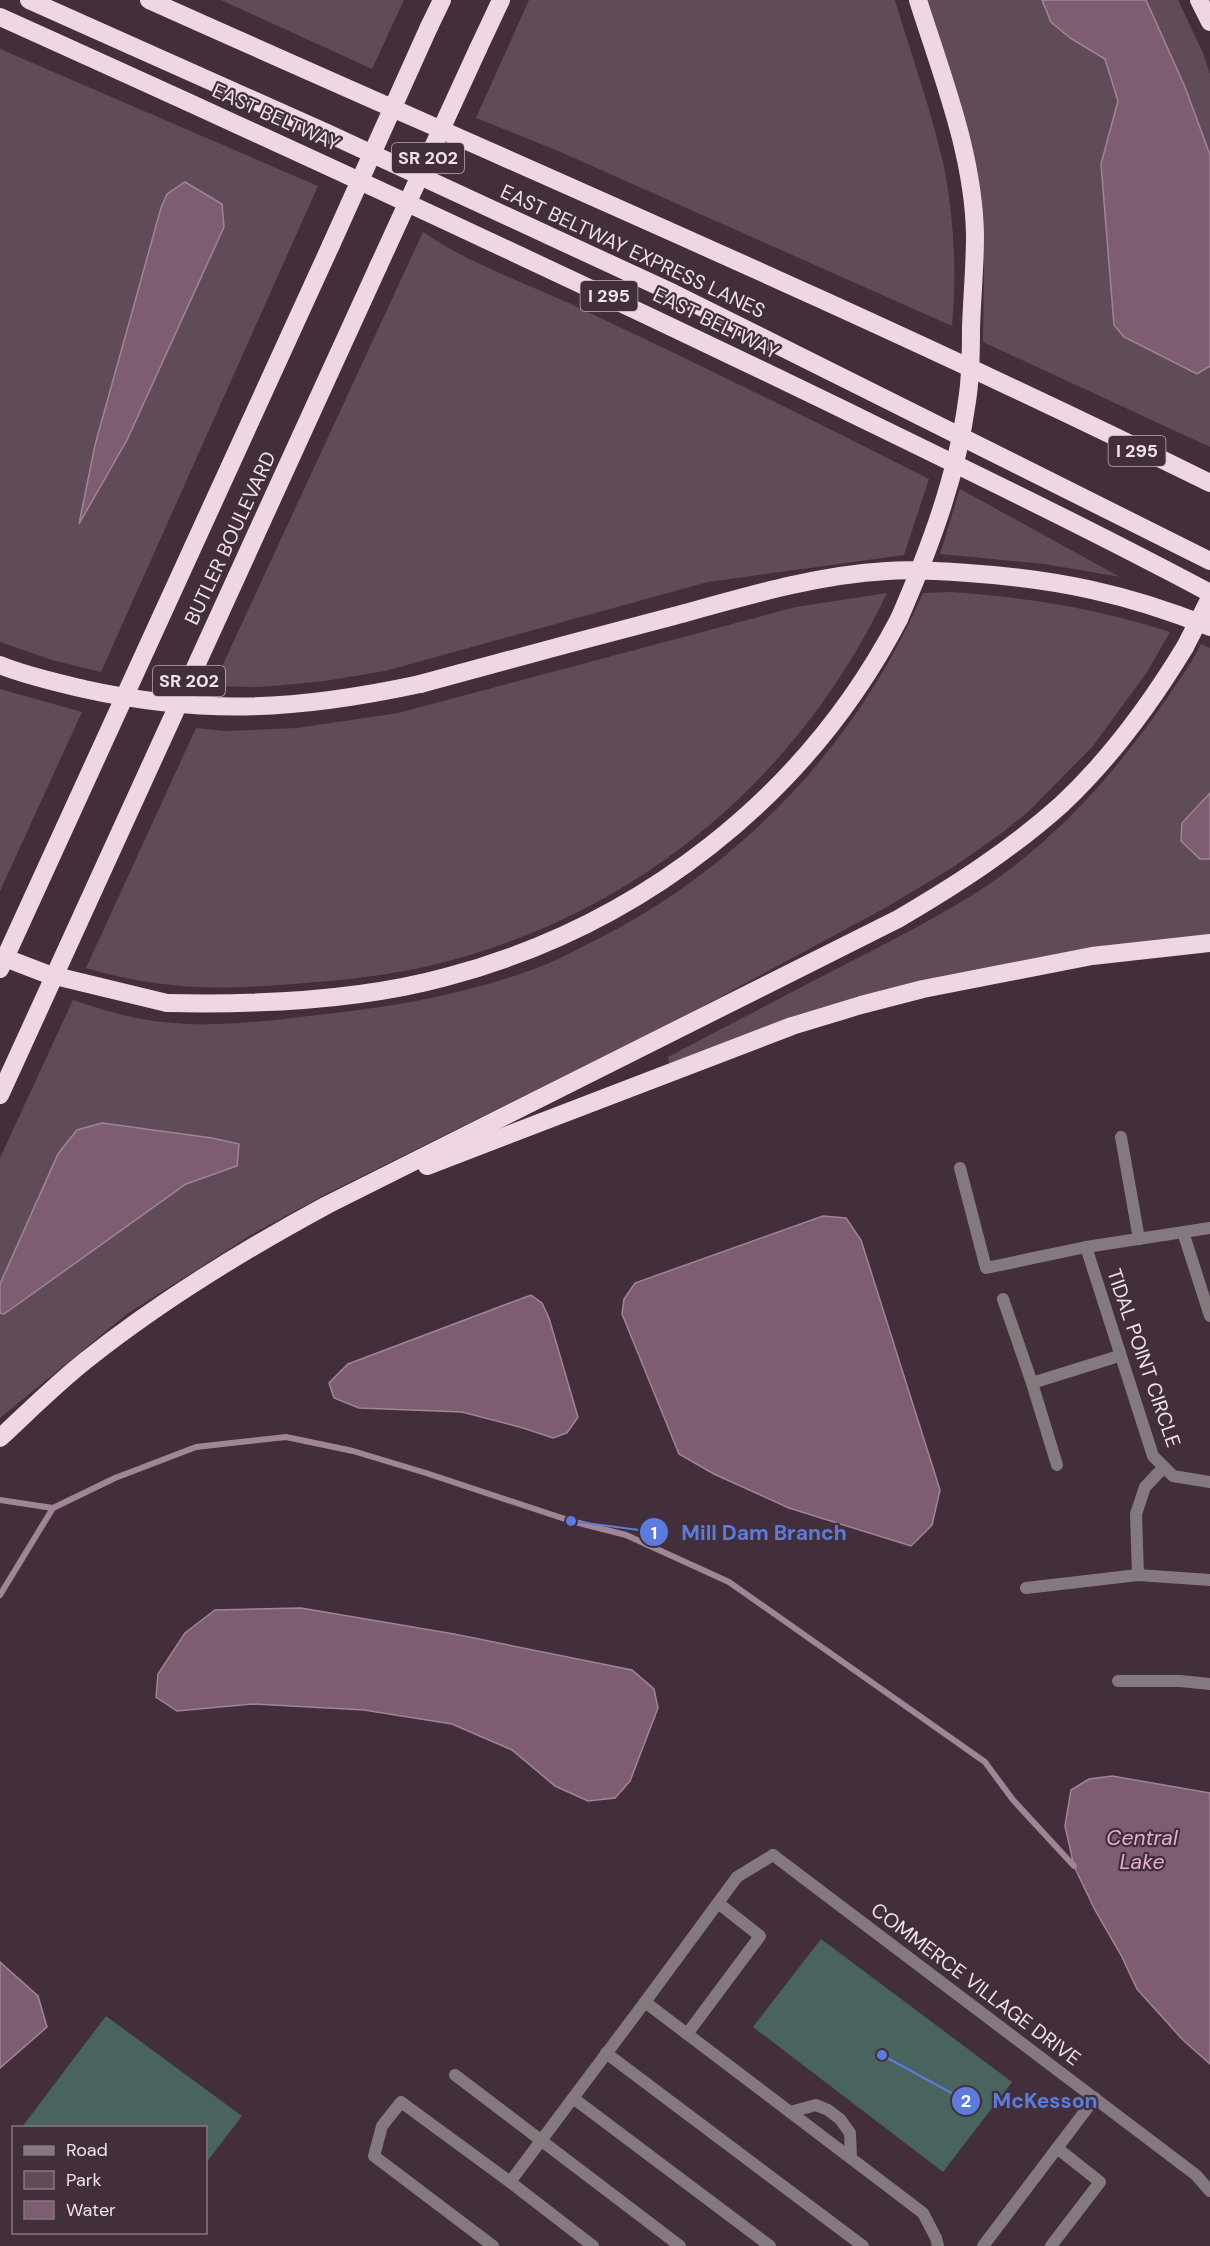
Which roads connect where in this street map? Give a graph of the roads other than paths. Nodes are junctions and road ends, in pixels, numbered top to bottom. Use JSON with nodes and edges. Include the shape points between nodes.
{"nodes":[{"id":1,"x":29,"y":0,"type":"edge"},
{"id":2,"x":149,"y":0,"type":"edge"},
{"id":3,"x":442,"y":0,"type":"edge"},
{"id":4,"x":501,"y":0,"type":"edge"},
{"id":5,"x":918,"y":0,"type":"edge"},
{"id":6,"x":1199,"y":0,"type":"edge"},
{"id":7,"x":0,"y":17,"type":"edge"},
{"id":8,"x":1210,"y":22,"type":"edge"},
{"id":9,"x":1064,"y":411,"type":"junction"},
{"id":10,"x":1210,"y":483,"type":"edge"},
{"id":11,"x":1210,"y":492,"type":"edge"},
{"id":12,"x":1210,"y":561,"type":"edge"},
{"id":13,"x":1210,"y":592,"type":"edge"},
{"id":14,"x":1210,"y":598,"type":"edge"},
{"id":15,"x":1210,"y":627,"type":"edge"},
{"id":16,"x":0,"y":665,"type":"edge"},
{"id":17,"x":1210,"y":943,"type":"edge"},
{"id":18,"x":0,"y":956,"type":"edge"},
{"id":19,"x":0,"y":969,"type":"edge"},
{"id":20,"x":0,"y":1095,"type":"edge"},
{"id":21,"x":1121,"y":1137,"type":"dead end"},
{"id":22,"x":960,"y":1168,"type":"dead end"},
{"id":23,"x":327,"y":1205,"type":"junction"},
{"id":24,"x":1210,"y":1228,"type":"edge"},
{"id":25,"x":1183,"y":1232,"type":"junction"},
{"id":26,"x":1139,"y":1239,"type":"junction"},
{"id":27,"x":1086,"y":1247,"type":"junction"},
{"id":28,"x":1003,"y":1299,"type":"dead end"},
{"id":29,"x":1210,"y":1316,"type":"edge"},
{"id":30,"x":1119,"y":1356,"type":"junction"},
{"id":31,"x":1032,"y":1383,"type":"junction"},
{"id":32,"x":0,"y":1438,"type":"edge"},
{"id":33,"x":1057,"y":1466,"type":"dead end"},
{"id":34,"x":1164,"y":1467,"type":"junction"},
{"id":35,"x":1210,"y":1482,"type":"edge"},
{"id":36,"x":1138,"y":1575,"type":"junction"},
{"id":37,"x":1210,"y":1580,"type":"edge"},
{"id":38,"x":1026,"y":1588,"type":"dead end"},
{"id":39,"x":1118,"y":1681,"type":"dead end"},
{"id":40,"x":1210,"y":1684,"type":"edge"},
{"id":41,"x":718,"y":1903,"type":"junction"},
{"id":42,"x":645,"y":2002,"type":"junction"},
{"id":43,"x":687,"y":2034,"type":"junction"},
{"id":44,"x":606,"y":2053,"type":"junction"},
{"id":45,"x":455,"y":2075,"type":"dead end"},
{"id":46,"x":573,"y":2098,"type":"junction"},
{"id":47,"x":1095,"y":2098,"type":"junction"},
{"id":48,"x":790,"y":2112,"type":"junction"},
{"id":49,"x":541,"y":2140,"type":"junction"},
{"id":50,"x":1057,"y":2148,"type":"junction"},
{"id":51,"x":851,"y":2158,"type":"junction"},
{"id":52,"x":510,"y":2182,"type":"junction"},
{"id":53,"x":1210,"y":2191,"type":"edge"},
{"id":54,"x":493,"y":2246,"type":"edge"},
{"id":55,"x":593,"y":2246,"type":"edge"},
{"id":56,"x":681,"y":2246,"type":"edge"},
{"id":57,"x":770,"y":2246,"type":"edge"},
{"id":58,"x":863,"y":2246,"type":"edge"},
{"id":59,"x":938,"y":2246,"type":"edge"},
{"id":60,"x":983,"y":2246,"type":"edge"},
{"id":61,"x":1052,"y":2246,"type":"edge"}],
"edges":[{"from":1,"to":12,"type":"highway","name":"EAST BELTWAY EXPRESS LANES","number":"I 295","via":[[673,293]]},
{"from":2,"to":9,"type":"highway","number":"I 295"},
{"from":3,"to":19,"type":"highway","name":"BUTLER BOULEVARD","number":"SR 202","bridge":true},
{"from":4,"to":20,"type":"highway","name":"BUTLER BOULEVARD","number":"SR 202","bridge":true},
{"from":5,"to":18,"type":"highway","bridge":true,"via":[[961,141],[975,235],[968,401],[958,450],[929,545],[899,619],[869,674],[814,748],[783,782],[752,813],[685,867],[601,917],[484,967],[402,987],[241,1005],[167,1003],[47,974]]},
{"from":6,"to":8,"type":"highway"},
{"from":7,"to":13,"type":"highway","name":"EAST BELTWAY","number":"I 295","via":[[658,319]]},
{"from":9,"to":10,"type":"highway","number":"I 295"},
{"from":9,"to":11,"type":"highway","number":"I 295"},
{"from":14,"to":23,"type":"highway","bridge":true,"via":[[1163,683],[1101,763],[1024,836],[946,891],[898,919]]},
{"from":15,"to":16,"type":"highway","bridge":true,"via":[[1124,597],[1060,582],[887,571],[746,596],[420,684],[304,704],[225,708],[168,704],[46,680]]},
{"from":17,"to":23,"type":"highway","via":[[1092,956],[934,986],[861,1005],[792,1026]]},
{"from":21,"to":26,"type":"street"},
{"from":22,"to":27,"type":"street","via":[[986,1268]]},
{"from":23,"to":32,"type":"highway","via":[[265,1239],[140,1319],[84,1362]]},
{"from":24,"to":25,"type":"street"},
{"from":25,"to":26,"type":"street"},
{"from":25,"to":29,"type":"street"},
{"from":26,"to":27,"type":"street"},
{"from":27,"to":30,"type":"street","name":"TIDAL POINT CIRCLE"},
{"from":28,"to":31,"type":"street"},
{"from":30,"to":31,"type":"street"},
{"from":30,"to":34,"type":"street","name":"TIDAL POINT CIRCLE","via":[[1153,1456]]},
{"from":31,"to":33,"type":"street"},
{"from":34,"to":35,"type":"street","name":"TIDAL POINT CIRCLE","via":[[1173,1476]]},
{"from":34,"to":36,"type":"street","via":[[1145,1487],[1136,1514]]},
{"from":36,"to":37,"type":"street"},
{"from":36,"to":38,"type":"street"},
{"from":39,"to":40,"type":"street"},
{"from":41,"to":42,"type":"street"},
{"from":41,"to":43,"type":"street","via":[[760,1936]]},
{"from":41,"to":47,"type":"street","name":"COMMERCE VILLAGE DRIVE","via":[[737,1878],[773,1855]]},
{"from":42,"to":43,"type":"street"},
{"from":42,"to":44,"type":"street"},
{"from":43,"to":48,"type":"street"},
{"from":44,"to":46,"type":"street"},
{"from":44,"to":58,"type":"street"},
{"from":45,"to":49,"type":"street"},
{"from":46,"to":49,"type":"street"},
{"from":46,"to":57,"type":"street"},
{"from":47,"to":50,"type":"street"},
{"from":47,"to":53,"type":"street","name":"COMMERCE VILLAGE DRIVE","via":[[1196,2175]]},
{"from":48,"to":51,"type":"street"},
{"from":48,"to":51,"type":"street","via":[[816,2105],[840,2119],[850,2133]]},
{"from":49,"to":52,"type":"street"},
{"from":49,"to":56,"type":"street"},
{"from":50,"to":60,"type":"street"},
{"from":50,"to":61,"type":"street","via":[[1100,2182]]},
{"from":51,"to":59,"type":"street","via":[[923,2213]]},
{"from":52,"to":54,"type":"street","via":[[401,2102],[382,2126],[374,2156]]},
{"from":52,"to":55,"type":"street"}]}
